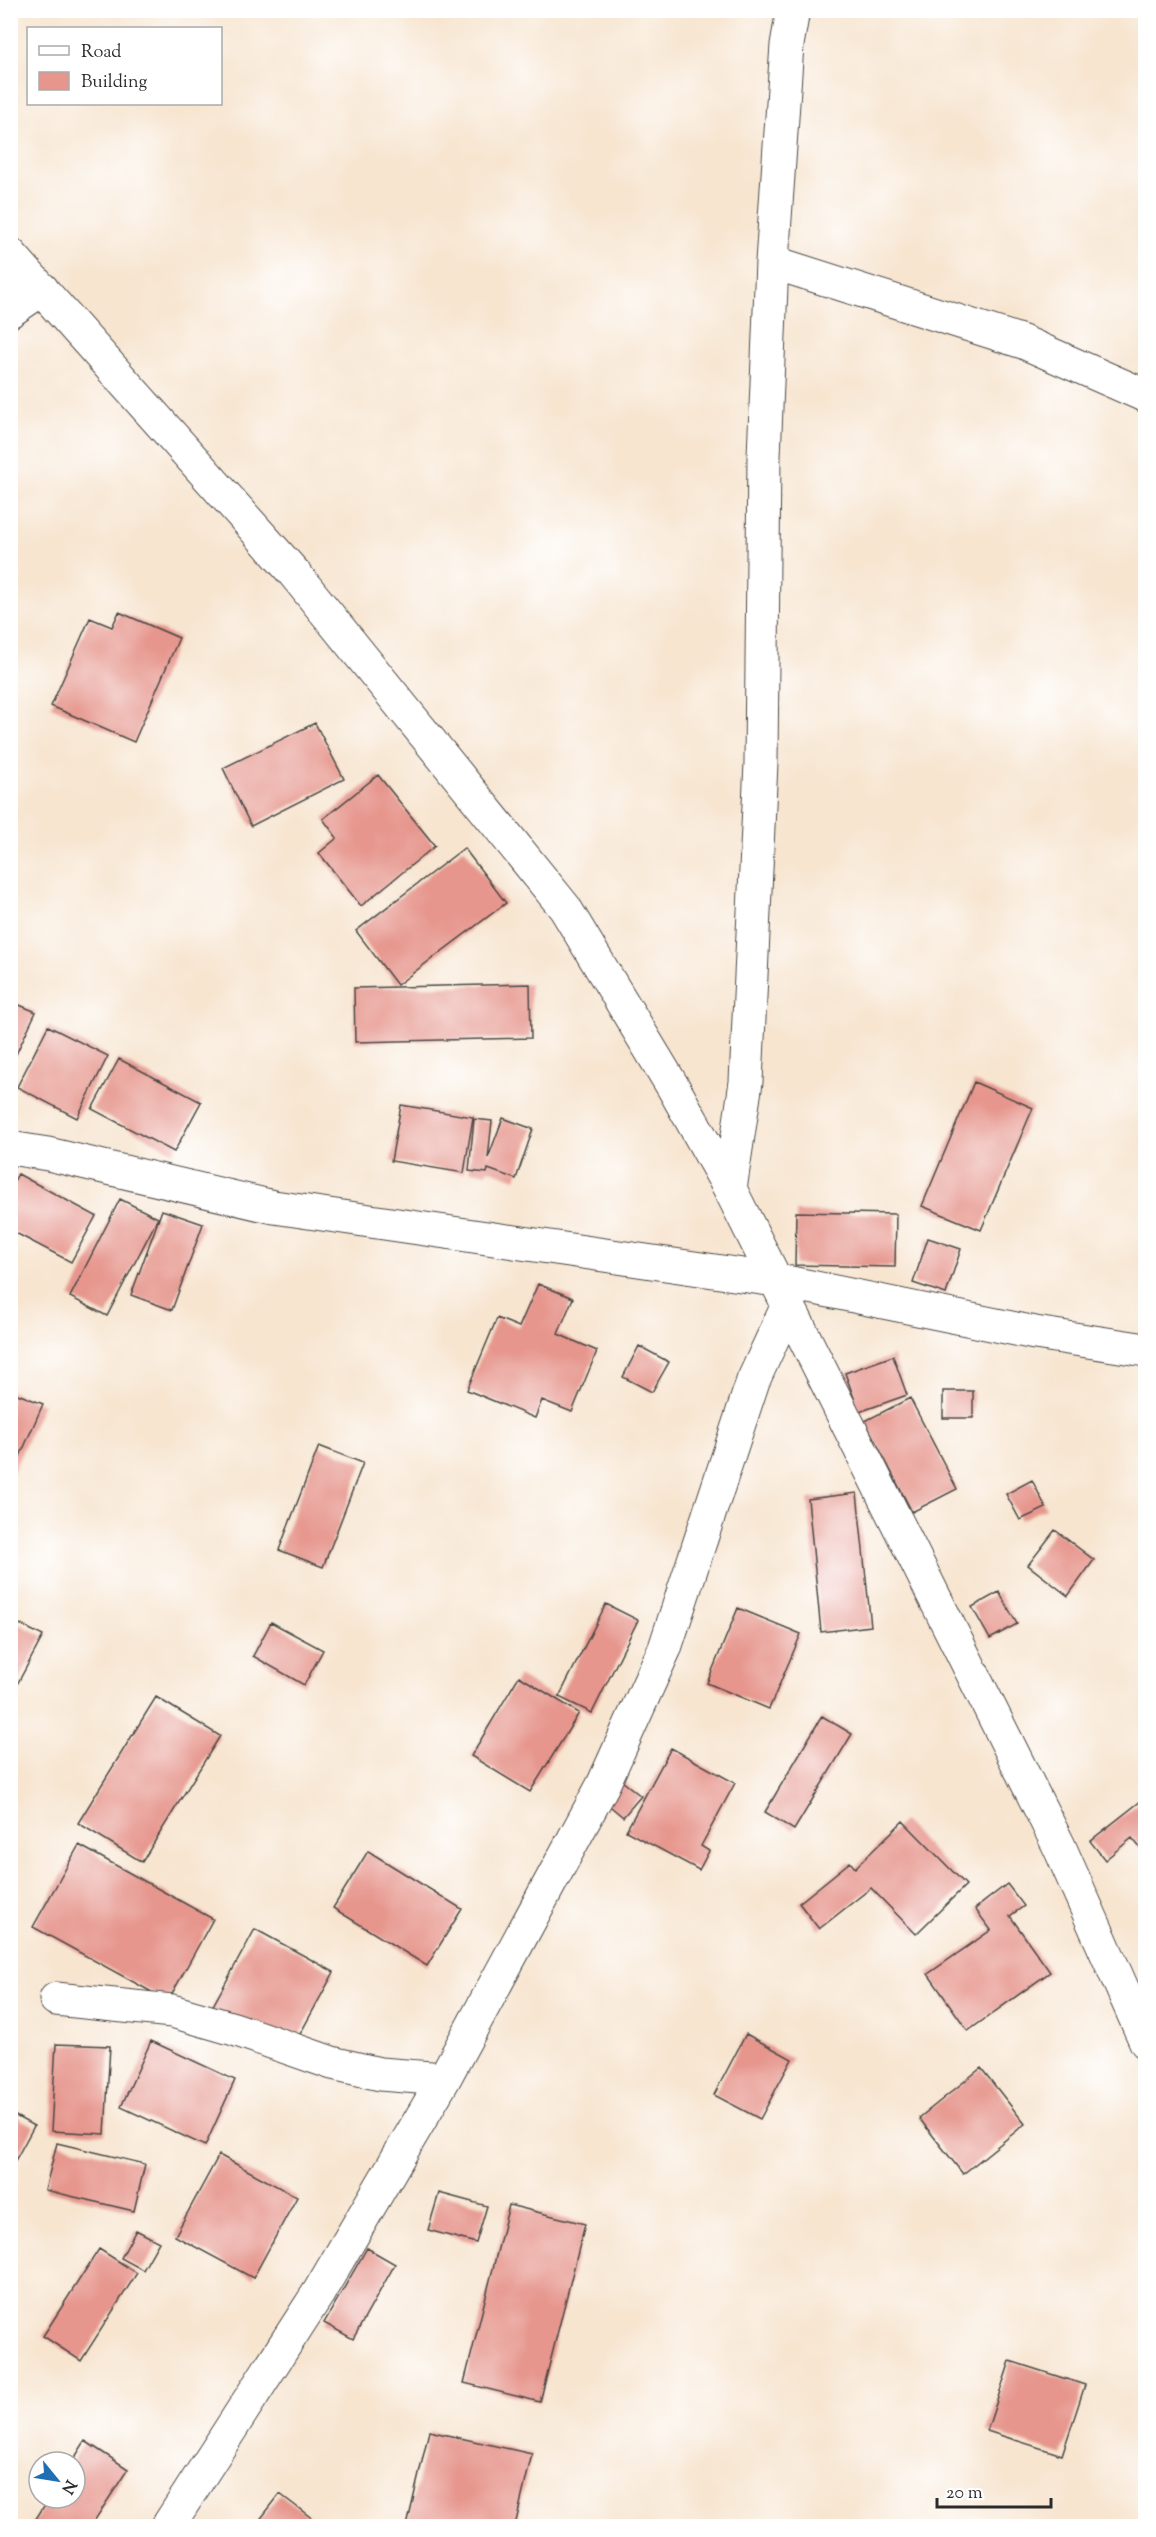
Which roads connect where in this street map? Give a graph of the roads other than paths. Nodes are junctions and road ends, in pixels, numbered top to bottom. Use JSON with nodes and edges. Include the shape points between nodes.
{"nodes":[{"id":1,"x":793,"y":10,"type":"edge"},
{"id":2,"x":10,"y":254,"type":"edge"},
{"id":3,"x":772,"y":262,"type":"junction"},
{"id":4,"x":42,"y":289,"type":"junction"},
{"id":5,"x":10,"y":311,"type":"edge"},
{"id":6,"x":1146,"y":396,"type":"edge"},
{"id":7,"x":10,"y":1148,"type":"edge"},
{"id":8,"x":730,"y":1188,"type":"junction"},
{"id":9,"x":782,"y":1293,"type":"junction"},
{"id":10,"x":1146,"y":1350,"type":"edge"},
{"id":11,"x":56,"y":1999,"type":"dead end"},
{"id":12,"x":1146,"y":2042,"type":"edge"},
{"id":13,"x":444,"y":2079,"type":"junction"},
{"id":14,"x":168,"y":2526,"type":"edge"}],
"edges":[{"from":1,"to":3,"type":"street"},
{"from":2,"to":4,"type":"street"},
{"from":3,"to":6,"type":"street","via":[[1023,342]]},
{"from":3,"to":8,"type":"street","via":[[764,456],[760,798],[746,1082]]},
{"from":4,"to":5,"type":"street"},
{"from":4,"to":8,"type":"street","via":[[294,573],[565,908],[674,1087]]},
{"from":7,"to":9,"type":"street","via":[[274,1207]]},
{"from":8,"to":9,"type":"street"},
{"from":9,"to":10,"type":"street"},
{"from":9,"to":12,"type":"street","via":[[1059,1846]]},
{"from":9,"to":13,"type":"street","via":[[665,1648],[603,1785]]},
{"from":11,"to":13,"type":"street","via":[[172,2011],[332,2063],[380,2074]]},
{"from":13,"to":14,"type":"street","via":[[319,2292]]}]}
